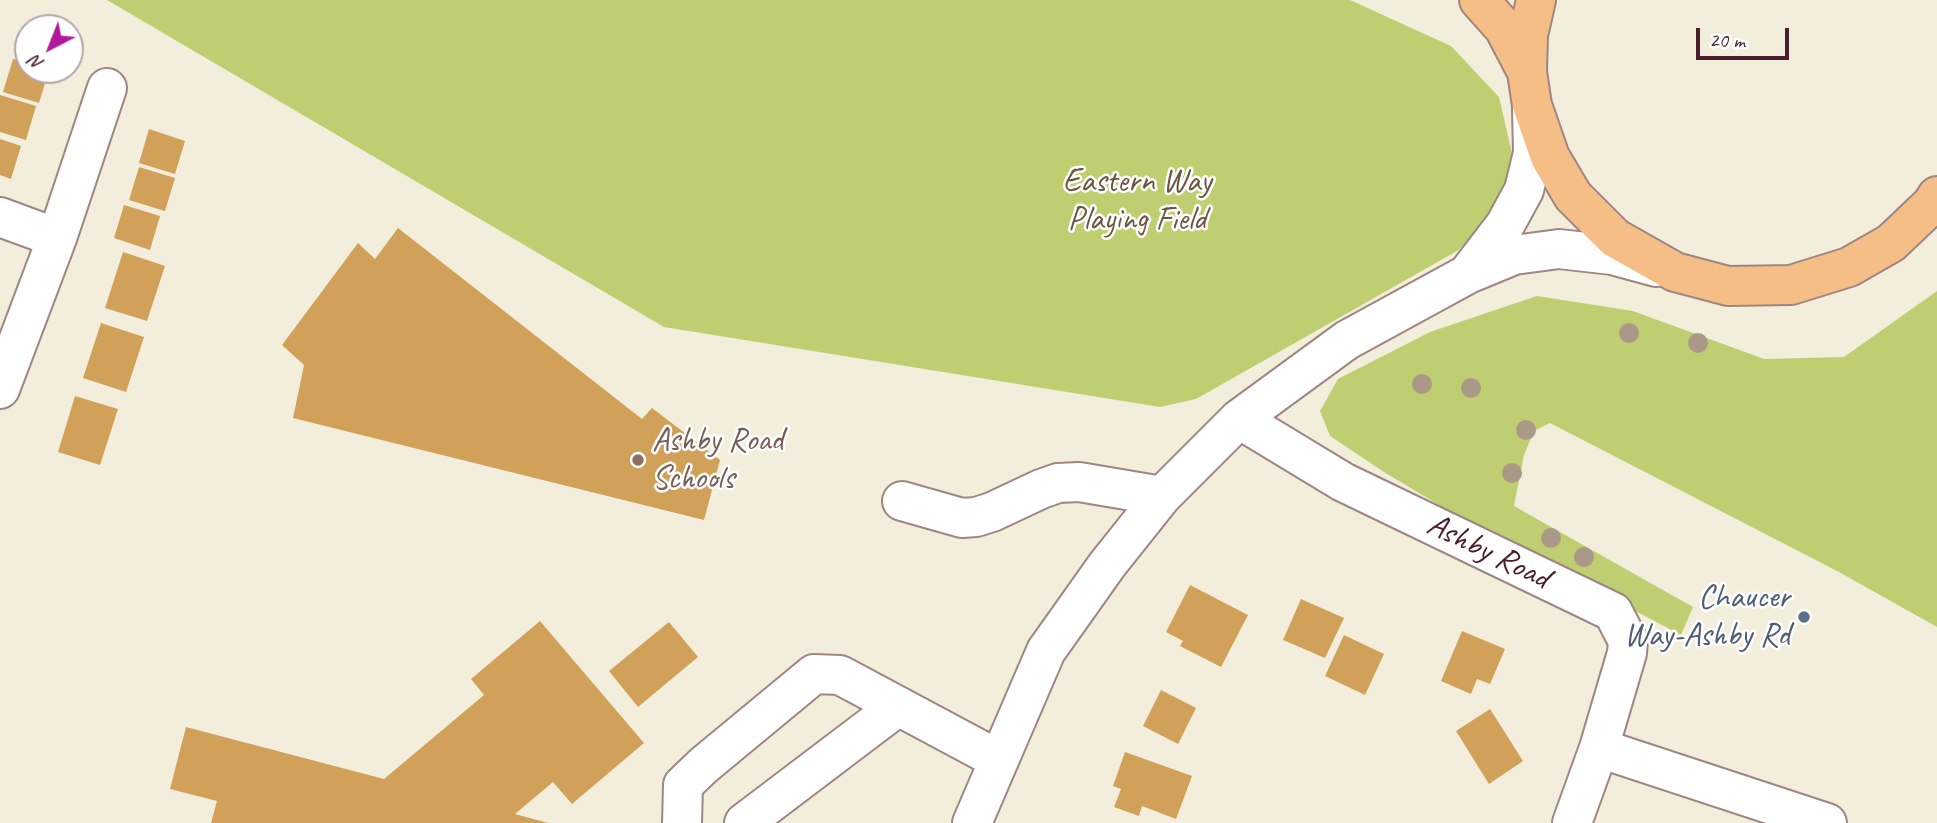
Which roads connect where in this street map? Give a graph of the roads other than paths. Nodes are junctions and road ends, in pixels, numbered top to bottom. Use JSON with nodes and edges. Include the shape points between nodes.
{"nodes":[{"id":1,"x":1479,"y":0,"type":"edge"},
{"id":2,"x":1536,"y":0,"type":"edge"},
{"id":3,"x":107,"y":88,"type":"dead end"},
{"id":4,"x":1530,"y":89,"type":"junction"},
{"id":5,"x":1937,"y":195,"type":"edge"},
{"id":6,"x":0,"y":217,"type":"edge"},
{"id":7,"x":1937,"y":226,"type":"edge"},
{"id":8,"x":57,"y":239,"type":"junction"},
{"id":9,"x":1891,"y":243,"type":"junction"},
{"id":10,"x":1675,"y":272,"type":"junction"},
{"id":11,"x":1468,"y":274,"type":"junction"},
{"id":12,"x":0,"y":389,"type":"edge"},
{"id":13,"x":1239,"y":419,"type":"junction"},
{"id":14,"x":1162,"y":496,"type":"junction"},
{"id":15,"x":902,"y":501,"type":"dead end"},
{"id":16,"x":897,"y":707,"type":"junction"},
{"id":17,"x":1599,"y":748,"type":"junction"},
{"id":18,"x":999,"y":760,"type":"junction"},
{"id":19,"x":682,"y":823,"type":"edge"},
{"id":20,"x":744,"y":823,"type":"edge"},
{"id":21,"x":972,"y":823,"type":"edge"},
{"id":22,"x":1572,"y":823,"type":"edge"},
{"id":23,"x":1826,"y":823,"type":"edge"}],
"edges":[{"from":1,"to":4,"type":"main road","via":[[1504,28]]},
{"from":2,"to":4,"type":"main road","via":[[1528,35]]},
{"from":3,"to":8,"type":"street"},
{"from":4,"to":10,"type":"main road","via":[[1550,157],[1573,196],[1615,238]]},
{"from":4,"to":11,"type":"street","via":[[1533,153],[1524,190],[1505,225]]},
{"from":5,"to":9,"type":"main road"},
{"from":6,"to":8,"type":"street"},
{"from":7,"to":9,"type":"main road"},
{"from":8,"to":12,"type":"street"},
{"from":9,"to":10,"type":"main road","via":[[1849,267],[1791,285],[1728,286]]},
{"from":10,"to":11,"type":"street","via":[[1612,255],[1559,248],[1514,255]]},
{"from":11,"to":13,"type":"street","via":[[1347,340]]},
{"from":13,"to":14,"type":"street"},
{"from":13,"to":17,"type":"street","name":"Ashby Road","via":[[1343,482],[1614,612],[1628,641],[1628,653]]},
{"from":14,"to":15,"type":"street","via":[[1079,482],[1058,483],[992,512],[962,518]]},
{"from":14,"to":18,"type":"street","via":[[1046,651]]},
{"from":16,"to":18,"type":"street"},
{"from":16,"to":19,"type":"street","via":[[840,675],[814,674],[683,785]]},
{"from":16,"to":20,"type":"street"},
{"from":17,"to":22,"type":"street","name":"Ashby Road"},
{"from":17,"to":23,"type":"street"},
{"from":18,"to":21,"type":"street"}]}
